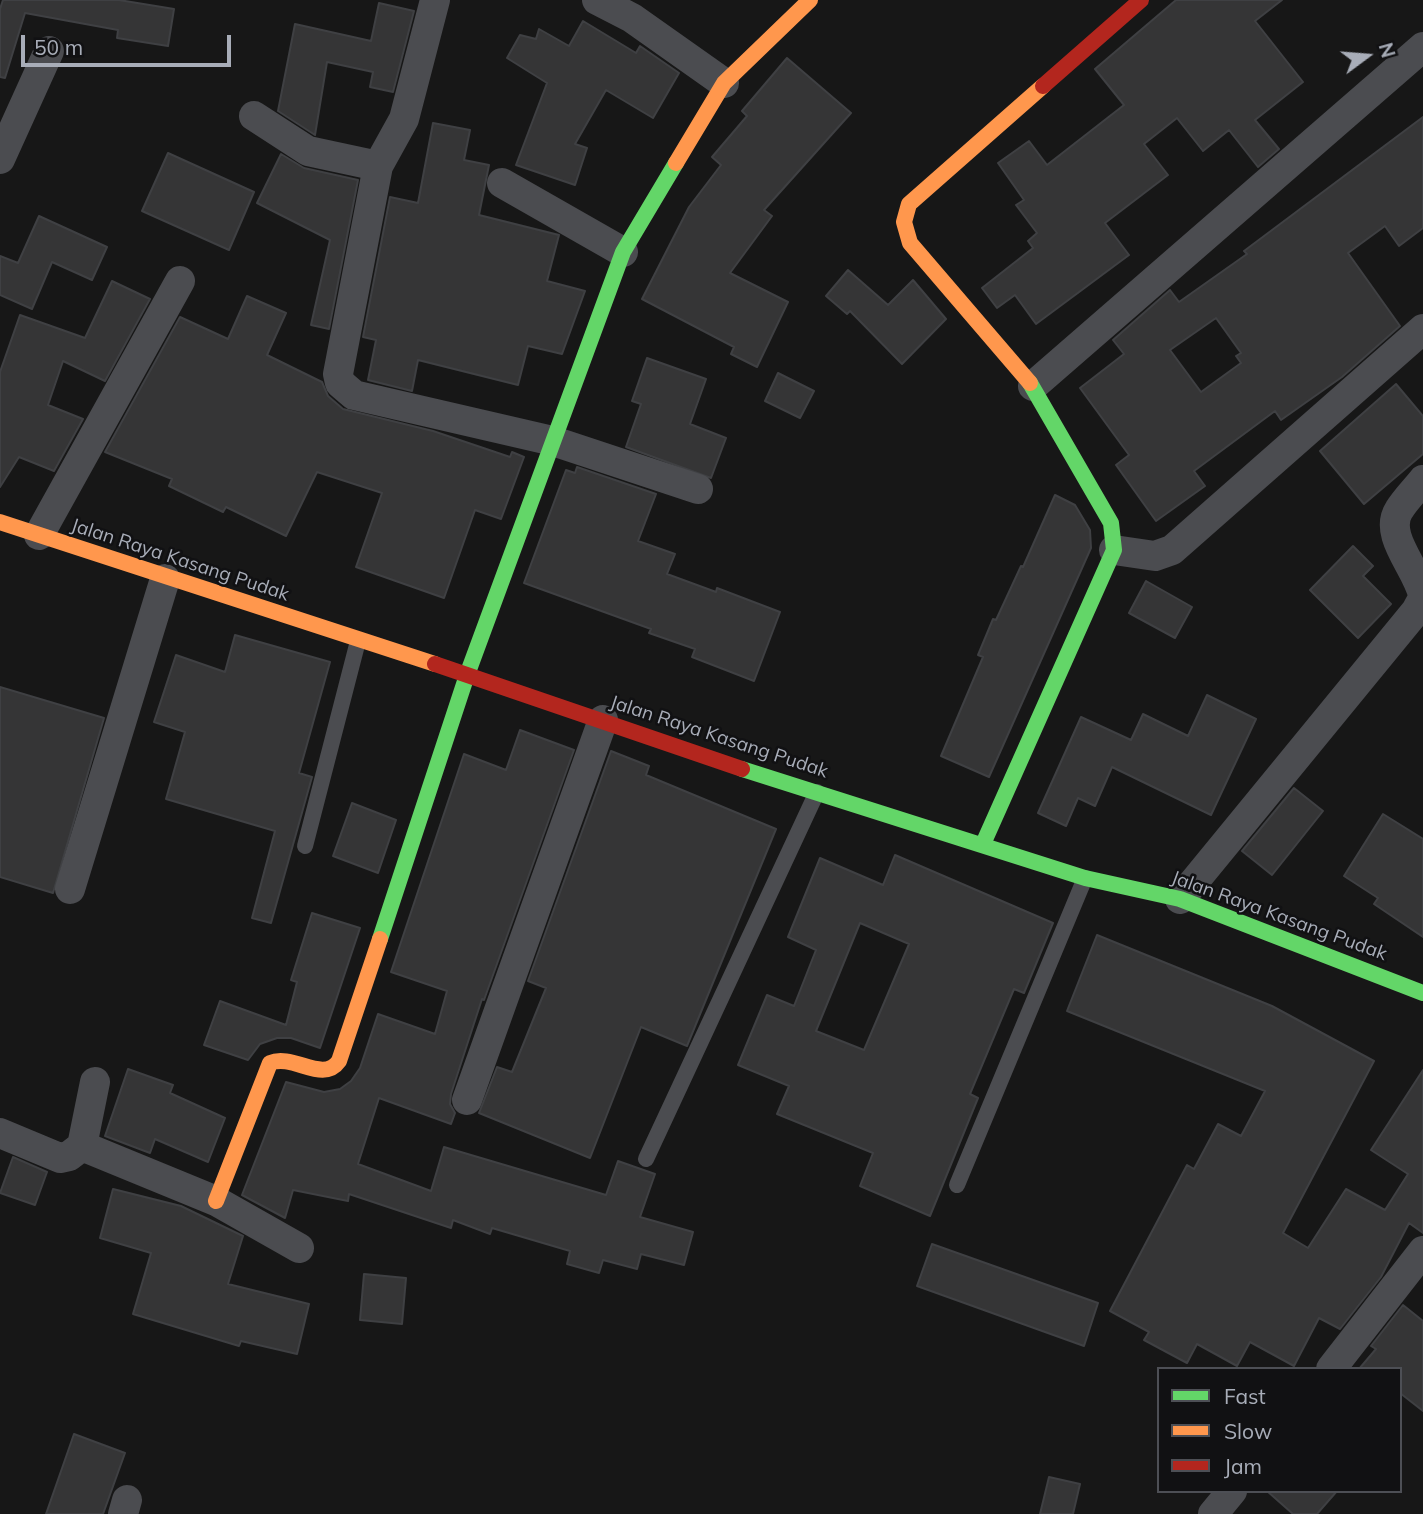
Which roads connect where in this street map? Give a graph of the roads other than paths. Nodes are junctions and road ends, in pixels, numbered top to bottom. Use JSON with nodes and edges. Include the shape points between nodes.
{"nodes":[{"id":1,"x":435,"y":0,"type":"edge"},
{"id":2,"x":597,"y":0,"type":"edge"},
{"id":3,"x":810,"y":0,"type":"edge"},
{"id":4,"x":1141,"y":0,"type":"edge"},
{"id":5,"x":640,"y":9,"type":"edge"},
{"id":6,"x":1423,"y":47,"type":"edge"},
{"id":7,"x":49,"y":51,"type":"dead end"},
{"id":8,"x":724,"y":83,"type":"junction"},
{"id":9,"x":254,"y":116,"type":"dead end"},
{"id":10,"x":0,"y":159,"type":"edge"},
{"id":11,"x":378,"y":166,"type":"junction"},
{"id":12,"x":502,"y":184,"type":"dead end"},
{"id":13,"x":623,"y":252,"type":"junction"},
{"id":14,"x":180,"y":281,"type":"dead end"},
{"id":15,"x":1423,"y":329,"type":"edge"},
{"id":16,"x":1033,"y":386,"type":"junction"},
{"id":17,"x":553,"y":441,"type":"junction"},
{"id":18,"x":1423,"y":480,"type":"edge"},
{"id":19,"x":698,"y":489,"type":"dead end"},
{"id":20,"x":0,"y":522,"type":"edge"},
{"id":21,"x":39,"y":535,"type":"junction"},
{"id":22,"x":1114,"y":550,"type":"junction"},
{"id":23,"x":165,"y":579,"type":"junction"},
{"id":24,"x":1423,"y":596,"type":"edge"},
{"id":25,"x":358,"y":641,"type":"junction"},
{"id":26,"x":467,"y":675,"type":"junction"},
{"id":27,"x":603,"y":720,"type":"junction"},
{"id":28,"x":817,"y":792,"type":"junction"},
{"id":29,"x":983,"y":844,"type":"junction"},
{"id":30,"x":304,"y":846,"type":"dead end"},
{"id":31,"x":1085,"y":878,"type":"junction"},
{"id":32,"x":70,"y":889,"type":"dead end"},
{"id":33,"x":1180,"y":898,"type":"junction"},
{"id":34,"x":1420,"y":987,"type":"edge"},
{"id":35,"x":95,"y":1082,"type":"dead end"},
{"id":36,"x":467,"y":1100,"type":"dead end"},
{"id":37,"x":0,"y":1133,"type":"edge"},
{"id":38,"x":82,"y":1146,"type":"junction"},
{"id":39,"x":646,"y":1159,"type":"dead end"},
{"id":40,"x":957,"y":1185,"type":"dead end"},
{"id":41,"x":216,"y":1201,"type":"junction"},
{"id":42,"x":299,"y":1248,"type":"dead end"},
{"id":43,"x":1423,"y":1251,"type":"edge"},
{"id":44,"x":1333,"y":1367,"type":"edge"},
{"id":45,"x":1230,"y":1493,"type":"edge"},
{"id":46,"x":1213,"y":1514,"type":"edge"}],
"edges":[{"from":1,"to":11,"type":"street","via":[[404,119]]},
{"from":2,"to":5,"type":"street"},
{"from":3,"to":8,"type":"street"},
{"from":4,"to":16,"type":"street","via":[[909,204],[904,222],[910,243]]},
{"from":5,"to":8,"type":"street"},
{"from":6,"to":16,"type":"street"},
{"from":7,"to":10,"type":"street"},
{"from":8,"to":13,"type":"street"},
{"from":9,"to":11,"type":"street","via":[[308,151]]},
{"from":11,"to":17,"type":"street","via":[[338,374],[340,383],[354,395]]},
{"from":12,"to":13,"type":"street"},
{"from":13,"to":17,"type":"street"},
{"from":14,"to":21,"type":"street"},
{"from":15,"to":22,"type":"street","via":[[1172,550],[1155,556]]},
{"from":16,"to":22,"type":"street","via":[[1111,523]]},
{"from":17,"to":19,"type":"street"},
{"from":17,"to":26,"type":"street"},
{"from":18,"to":24,"type":"street","via":[[1393,523],[1395,536],[1420,579]]},
{"from":20,"to":21,"type":"street","name":"Jalan Raya Kasang Pudak"},
{"from":21,"to":23,"type":"street","name":"Jalan Raya Kasang Pudak"},
{"from":22,"to":29,"type":"street"},
{"from":23,"to":25,"type":"street","name":"Jalan Raya Kasang Pudak"},
{"from":23,"to":32,"type":"street"},
{"from":24,"to":33,"type":"street","via":[[1416,611]]},
{"from":25,"to":26,"type":"street","name":"Jalan Raya Kasang Pudak"},
{"from":25,"to":30,"type":"lane"},
{"from":26,"to":27,"type":"street","name":"Jalan Raya Kasang Pudak"},
{"from":26,"to":41,"type":"street","via":[[339,1061],[334,1068],[319,1072],[290,1059],[277,1058],[270,1063]]},
{"from":27,"to":28,"type":"street","name":"Jalan Raya Kasang Pudak"},
{"from":27,"to":36,"type":"street"},
{"from":28,"to":29,"type":"street","name":"Jalan Raya Kasang Pudak"},
{"from":28,"to":39,"type":"lane"},
{"from":29,"to":31,"type":"street","name":"Jalan Raya Kasang Pudak"},
{"from":31,"to":33,"type":"street","name":"Jalan Raya Kasang Pudak"},
{"from":31,"to":40,"type":"lane"},
{"from":33,"to":34,"type":"street","name":"Jalan Raya Kasang Pudak"},
{"from":35,"to":38,"type":"street"},
{"from":37,"to":38,"type":"street","via":[[60,1158]]},
{"from":38,"to":41,"type":"street"},
{"from":41,"to":42,"type":"street"},
{"from":43,"to":44,"type":"street"},
{"from":45,"to":46,"type":"street"}]}
